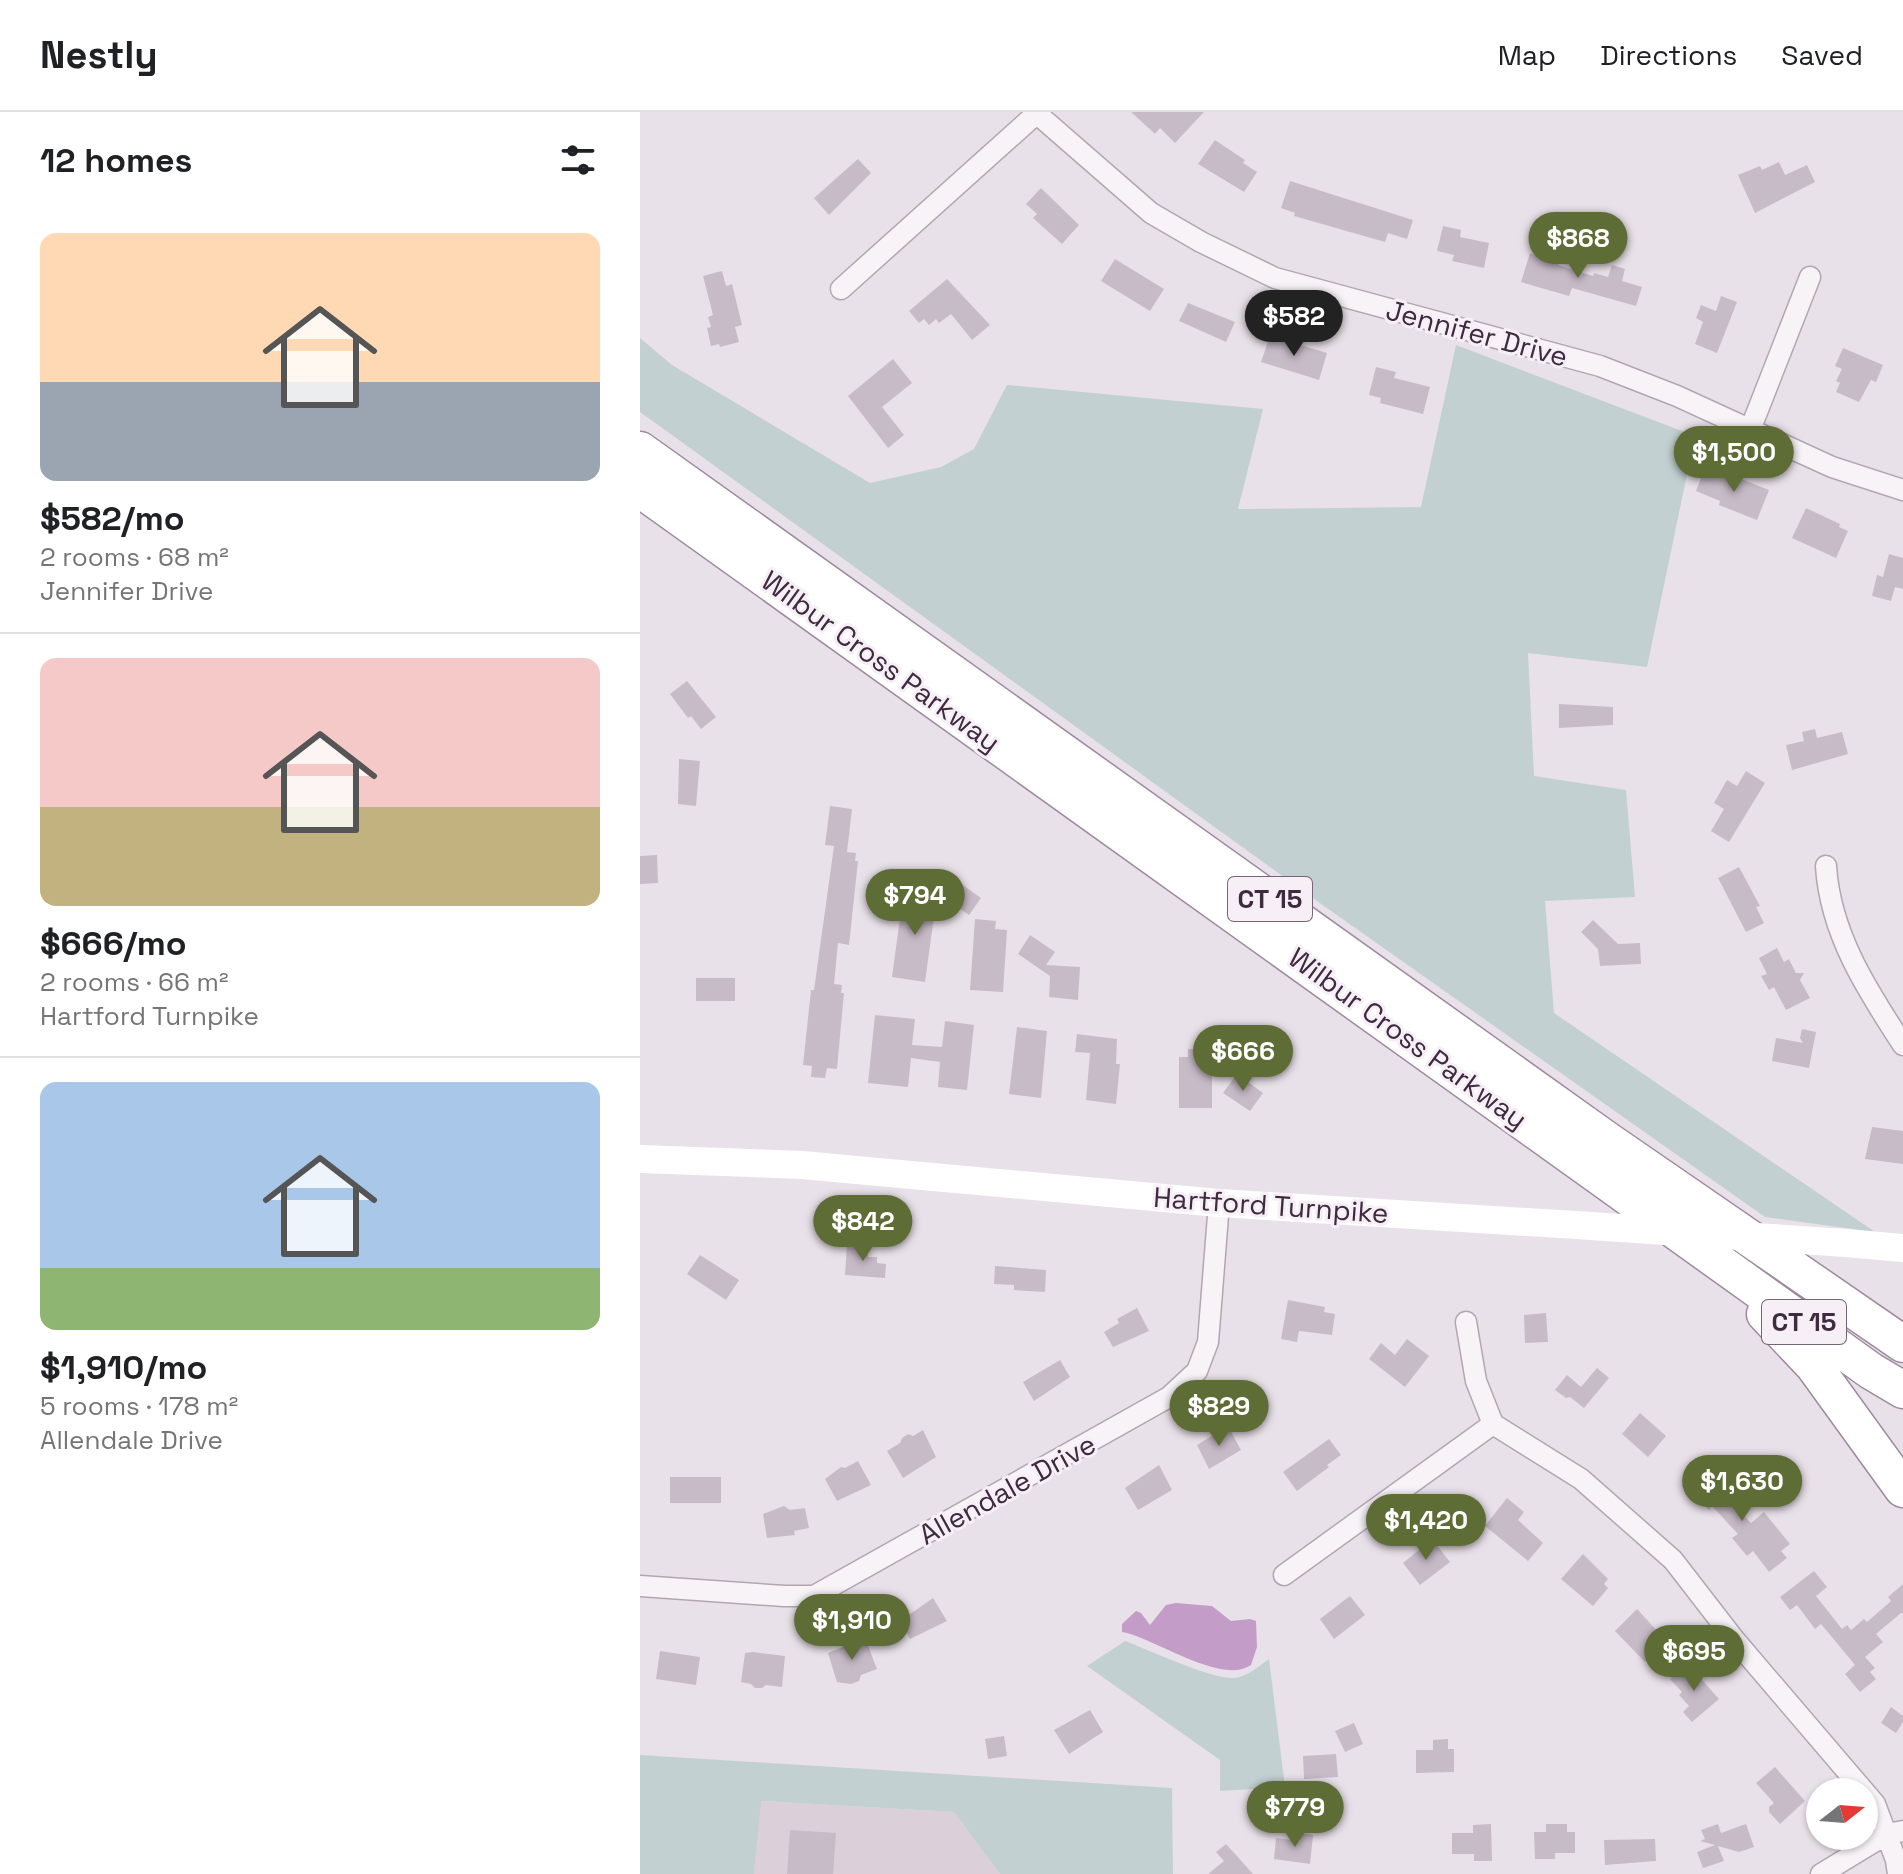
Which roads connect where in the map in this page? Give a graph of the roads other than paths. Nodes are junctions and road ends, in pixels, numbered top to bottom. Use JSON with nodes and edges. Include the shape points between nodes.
{"nodes":[{"id":1,"x":1036,"y":113,"type":"edge"},
{"id":2,"x":1810,"y":277,"type":"dead end"},
{"id":3,"x":841,"y":289,"type":"dead end"},
{"id":4,"x":1750,"y":430,"type":"junction"},
{"id":5,"x":640,"y":450,"type":"edge"},
{"id":6,"x":640,"y":489,"type":"edge"},
{"id":7,"x":1903,"y":490,"type":"edge"},
{"id":8,"x":1826,"y":866,"type":"dead end"},
{"id":9,"x":1903,"y":1045,"type":"edge"},
{"id":10,"x":640,"y":1159,"type":"edge"},
{"id":11,"x":1219,"y":1203,"type":"junction"},
{"id":12,"x":1903,"y":1248,"type":"edge"},
{"id":13,"x":1707,"y":1252,"type":"junction"},
{"id":14,"x":1466,"y":1322,"type":"dead end"},
{"id":15,"x":1903,"y":1344,"type":"edge"},
{"id":16,"x":1903,"y":1390,"type":"edge"},
{"id":17,"x":1493,"y":1424,"type":"junction"},
{"id":18,"x":1903,"y":1489,"type":"edge"},
{"id":19,"x":1284,"y":1575,"type":"dead end"},
{"id":20,"x":640,"y":1586,"type":"edge"},
{"id":21,"x":1895,"y":1833,"type":"edge"},
{"id":22,"x":1821,"y":1874,"type":"edge"},
{"id":23,"x":1898,"y":1874,"type":"edge"}],
"edges":[{"from":1,"to":3,"type":"street"},
{"from":1,"to":4,"type":"street","name":"Jennifer Drive","via":[[1151,213],[1275,278],[1600,366]]},
{"from":2,"to":4,"type":"street"},
{"from":4,"to":7,"type":"street","name":"Jennifer Drive","via":[[1832,467]]},
{"from":5,"to":15,"type":"highway","name":"Wilbur Cross Parkway","number":"CT 15","via":[[1607,1140]]},
{"from":6,"to":13,"type":"highway","name":"Wilbur Cross Parkway","number":"CT 15"},
{"from":8,"to":9,"type":"street","via":[[1838,930]]},
{"from":10,"to":11,"type":"main road","name":"Hartford Turnpike","via":[[802,1165]]},
{"from":11,"to":12,"type":"main road","name":"Hartford Turnpike","bridge":true},
{"from":11,"to":20,"type":"street","name":"Allendale Drive","via":[[1208,1342],[1197,1371],[1169,1397],[814,1596]]},
{"from":13,"to":16,"type":"highway","name":"Wilbur Cross Parkway","number":"CT 15"},
{"from":13,"to":18,"type":"highway","via":[[1814,1366]]},
{"from":14,"to":17,"type":"street","via":[[1476,1381]]},
{"from":17,"to":19,"type":"street"},
{"from":17,"to":21,"type":"street","via":[[1581,1479],[1673,1560]]},
{"from":21,"to":22,"type":"street"},
{"from":21,"to":23,"type":"street"}]}
